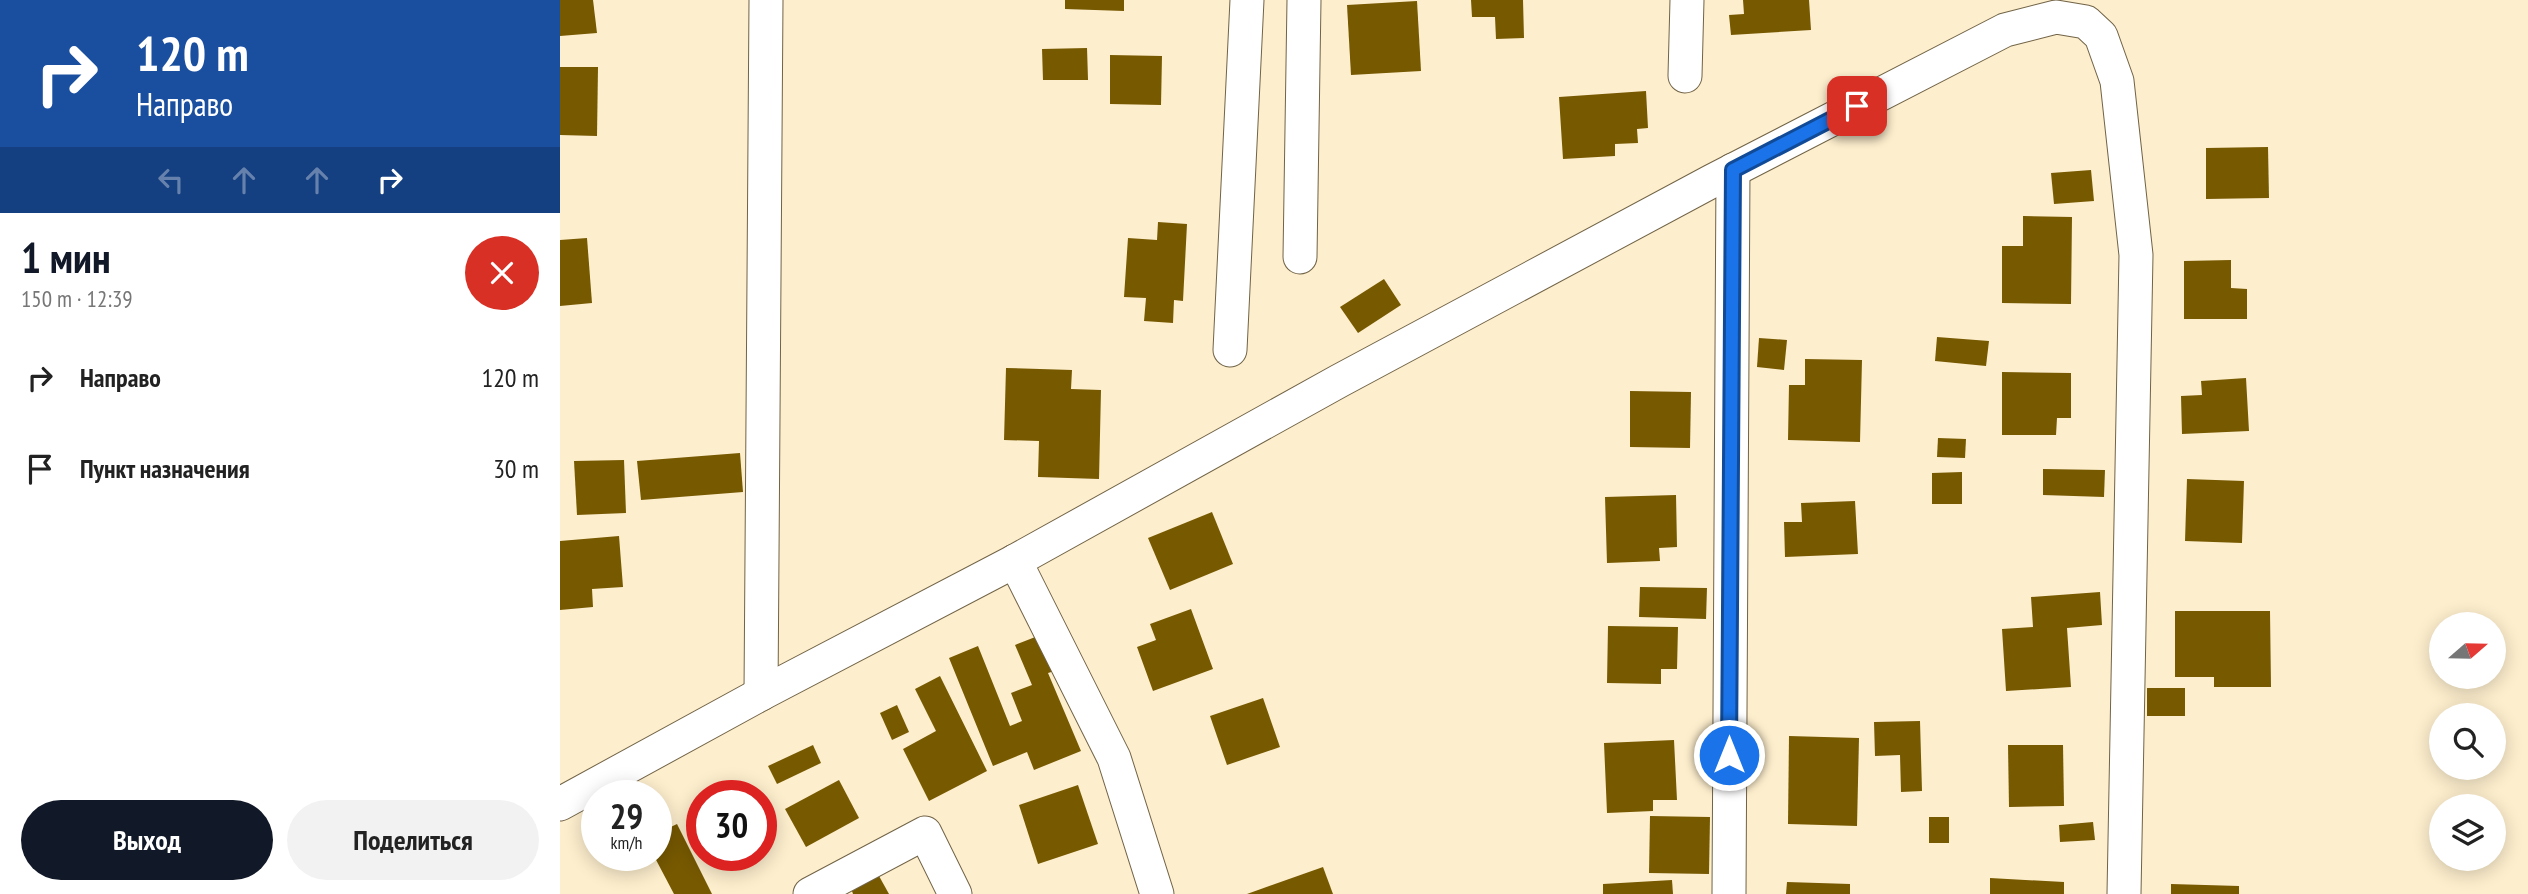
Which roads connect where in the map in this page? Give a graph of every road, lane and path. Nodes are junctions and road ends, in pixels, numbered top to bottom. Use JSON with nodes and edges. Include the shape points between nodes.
{"nodes":[{"id":1,"x":766,"y":0,"type":"edge"},
{"id":2,"x":1247,"y":0,"type":"edge"},
{"id":3,"x":1304,"y":0,"type":"edge"},
{"id":4,"x":1687,"y":0,"type":"edge"},
{"id":5,"x":1685,"y":76,"type":"dead end"},
{"id":6,"x":1733,"y":170,"type":"junction"},
{"id":7,"x":1300,"y":257,"type":"dead end"},
{"id":8,"x":1230,"y":350,"type":"dead end"},
{"id":9,"x":1015,"y":561,"type":"junction"},
{"id":10,"x":761,"y":694,"type":"junction"},
{"id":11,"x":560,"y":804,"type":"edge"},
{"id":12,"x":810,"y":894,"type":"edge"},
{"id":13,"x":955,"y":894,"type":"edge"},
{"id":14,"x":1157,"y":894,"type":"edge"},
{"id":15,"x":1728,"y":894,"type":"edge"},
{"id":16,"x":2124,"y":894,"type":"edge"}],
"edges":[{"from":1,"to":10,"type":"street"},
{"from":2,"to":8,"type":"street"},
{"from":3,"to":7,"type":"street"},
{"from":4,"to":5,"type":"street"},
{"from":6,"to":9,"type":"street"},
{"from":6,"to":15,"type":"street"},
{"from":6,"to":16,"type":"street","via":[[2005,30],[2056,16],[2086,22],[2101,36],[2117,81],[2136,255]]},
{"from":9,"to":10,"type":"street"},
{"from":9,"to":14,"type":"street","via":[[1114,758]]},
{"from":10,"to":11,"type":"street"},
{"from":12,"to":13,"type":"street","via":[[925,833]]}]}
